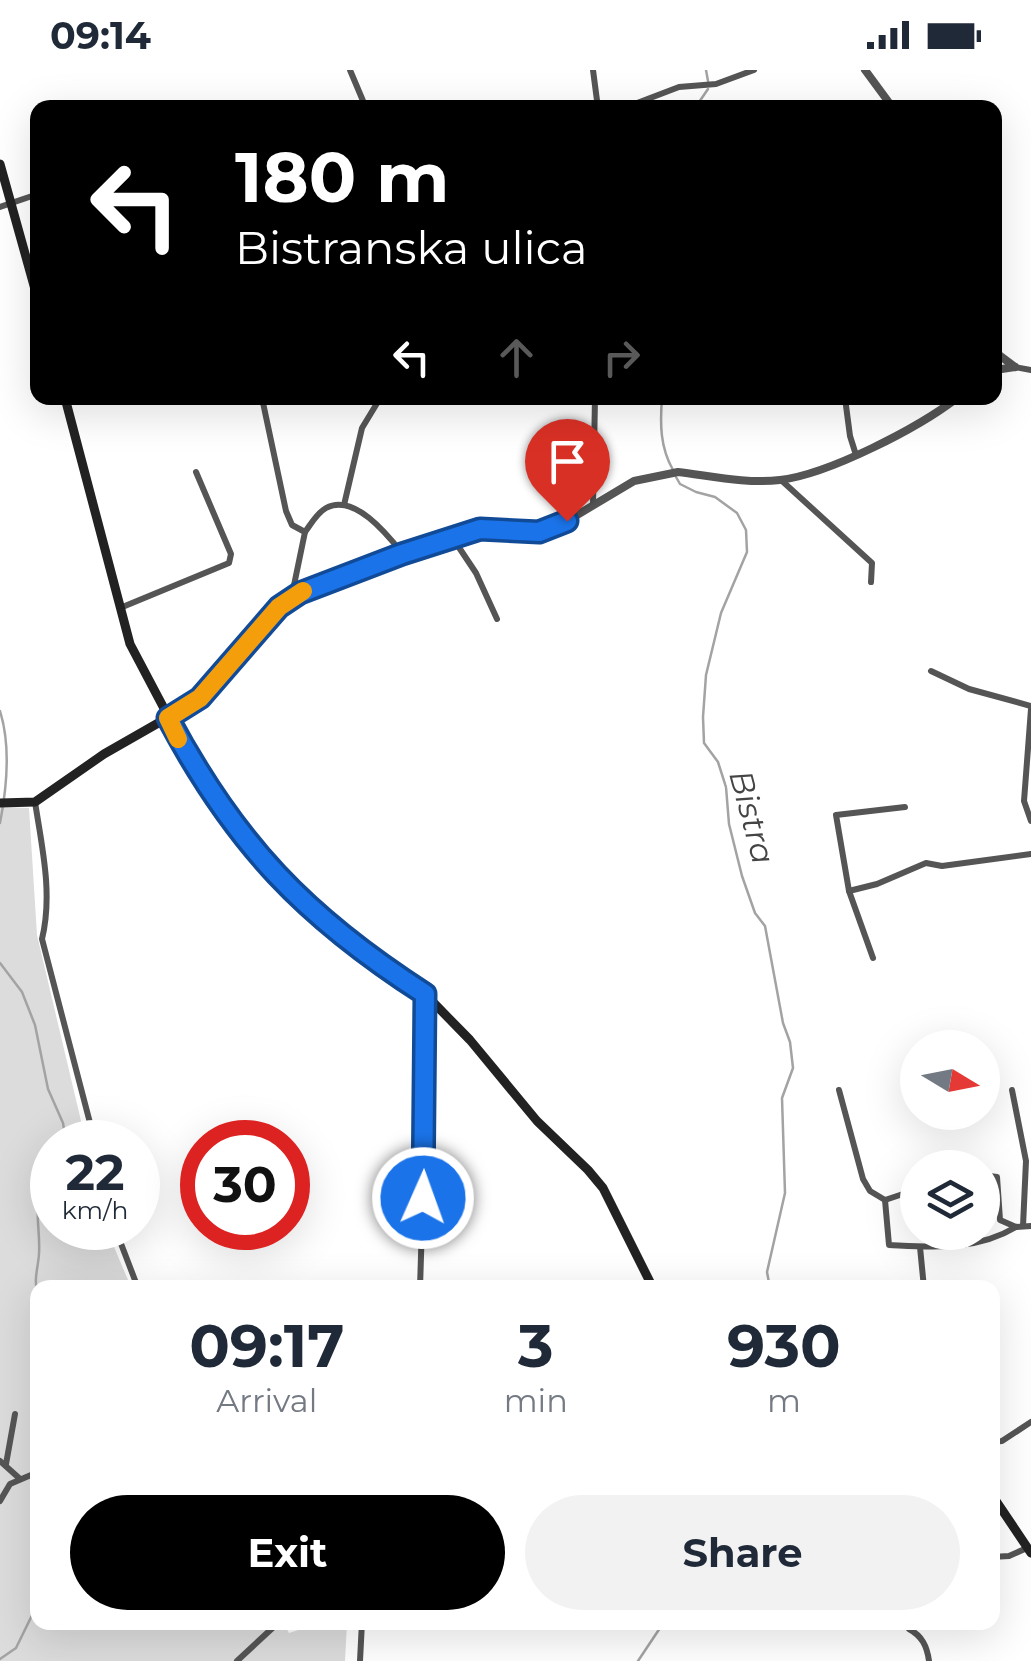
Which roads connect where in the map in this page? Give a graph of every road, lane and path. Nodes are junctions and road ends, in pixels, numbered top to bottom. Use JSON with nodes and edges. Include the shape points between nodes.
{"nodes":[{"id":1,"x":350,"y":70,"type":"edge"},
{"id":2,"x":593,"y":70,"type":"edge"},
{"id":3,"x":754,"y":70,"type":"edge"},
{"id":4,"x":865,"y":70,"type":"edge"},
{"id":5,"x":363,"y":100,"type":"edge"},
{"id":6,"x":597,"y":100,"type":"edge"},
{"id":7,"x":645,"y":100,"type":"edge"},
{"id":8,"x":887,"y":100,"type":"edge"},
{"id":9,"x":0,"y":164,"type":"edge"},
{"id":10,"x":30,"y":197,"type":"edge"},
{"id":11,"x":13,"y":202,"type":"junction"},
{"id":12,"x":0,"y":207,"type":"edge"},
{"id":13,"x":30,"y":269,"type":"edge"},
{"id":14,"x":1002,"y":357,"type":"edge"},
{"id":15,"x":1015,"y":367,"type":"junction"},
{"id":16,"x":1002,"y":369,"type":"edge"},
{"id":17,"x":1031,"y":370,"type":"edge"},
{"id":18,"x":67,"y":405,"type":"edge"},
{"id":19,"x":263,"y":405,"type":"edge"},
{"id":20,"x":376,"y":405,"type":"edge"},
{"id":21,"x":595,"y":405,"type":"edge"},
{"id":22,"x":847,"y":405,"type":"edge"},
{"id":23,"x":946,"y":405,"type":"edge"},
{"id":24,"x":856,"y":455,"type":"junction"},
{"id":25,"x":196,"y":472,"type":"dead end"},
{"id":26,"x":781,"y":480,"type":"junction"},
{"id":27,"x":344,"y":504,"type":"junction"},
{"id":28,"x":592,"y":504,"type":"junction"},
{"id":29,"x":305,"y":532,"type":"junction"},
{"id":30,"x":452,"y":538,"type":"junction"},
{"id":31,"x":402,"y":554,"type":"junction"},
{"id":32,"x":871,"y":582,"type":"dead end"},
{"id":33,"x":300,"y":593,"type":"junction"},
{"id":34,"x":118,"y":609,"type":"junction"},
{"id":35,"x":496,"y":619,"type":"dead end"},
{"id":36,"x":930,"y":671,"type":"dead end"},
{"id":37,"x":1031,"y":708,"type":"edge"},
{"id":38,"x":168,"y":718,"type":"junction"},
{"id":39,"x":4,"y":802,"type":"edge"},
{"id":40,"x":35,"y":802,"type":"junction"},
{"id":41,"x":905,"y":807,"type":"dead end"},
{"id":42,"x":1031,"y":821,"type":"edge"},
{"id":43,"x":1031,"y":854,"type":"edge"},
{"id":44,"x":850,"y":892,"type":"junction"},
{"id":45,"x":873,"y":958,"type":"dead end"},
{"id":46,"x":425,"y":994,"type":"junction"},
{"id":47,"x":840,"y":1090,"type":"dead end"},
{"id":48,"x":1012,"y":1090,"type":"dead end"},
{"id":49,"x":89,"y":1120,"type":"edge"},
{"id":50,"x":900,"y":1196,"type":"edge"},
{"id":51,"x":886,"y":1200,"type":"junction"},
{"id":52,"x":1023,"y":1227,"type":"edge"},
{"id":53,"x":1000,"y":1237,"type":"edge"},
{"id":54,"x":900,"y":1246,"type":"edge"},
{"id":55,"x":123,"y":1250,"type":"edge"},
{"id":56,"x":920,"y":1250,"type":"edge"},
{"id":57,"x":135,"y":1280,"type":"edge"},
{"id":58,"x":420,"y":1280,"type":"edge"},
{"id":59,"x":649,"y":1280,"type":"edge"},
{"id":60,"x":923,"y":1280,"type":"edge"},
{"id":61,"x":16,"y":1414,"type":"dead end"},
{"id":62,"x":1031,"y":1424,"type":"edge"},
{"id":63,"x":1000,"y":1441,"type":"edge"},
{"id":64,"x":3,"y":1462,"type":"edge"},
{"id":65,"x":30,"y":1475,"type":"edge"},
{"id":66,"x":19,"y":1478,"type":"junction"},
{"id":67,"x":0,"y":1501,"type":"edge"},
{"id":68,"x":1000,"y":1507,"type":"edge"},
{"id":69,"x":1030,"y":1550,"type":"edge"},
{"id":70,"x":1000,"y":1556,"type":"edge"},
{"id":71,"x":270,"y":1630,"type":"edge"},
{"id":72,"x":362,"y":1630,"type":"edge"},
{"id":73,"x":911,"y":1630,"type":"edge"},
{"id":74,"x":237,"y":1661,"type":"edge"},
{"id":75,"x":360,"y":1661,"type":"edge"},
{"id":76,"x":929,"y":1661,"type":"edge"}],
"edges":[{"from":1,"to":5,"type":"street"},
{"from":2,"to":6,"type":"street"},
{"from":3,"to":7,"type":"street"},
{"from":4,"to":8,"type":"street"},
{"from":9,"to":11,"type":"main road"},
{"from":10,"to":11,"type":"street"},
{"from":11,"to":12,"type":"street"},
{"from":11,"to":13,"type":"main road"},
{"from":14,"to":15,"type":"street"},
{"from":15,"to":16,"type":"street"},
{"from":15,"to":17,"type":"street"},
{"from":18,"to":34,"type":"main road"},
{"from":19,"to":29,"type":"street","via":[[286,511]]},
{"from":20,"to":27,"type":"street","via":[[362,428]]},
{"from":21,"to":28,"type":"street"},
{"from":22,"to":24,"type":"street"},
{"from":23,"to":24,"type":"street"},
{"from":24,"to":26,"type":"street"},
{"from":25,"to":34,"type":"street","via":[[232,554],[229,563]]},
{"from":26,"to":28,"type":"street","via":[[662,474]]},
{"from":26,"to":32,"type":"street","via":[[872,563]]},
{"from":27,"to":29,"type":"street","via":[[320,512]]},
{"from":27,"to":31,"type":"street","via":[[375,522]]},
{"from":28,"to":30,"type":"street","via":[[539,532],[480,529]]},
{"from":29,"to":33,"type":"street","via":[[294,590]]},
{"from":30,"to":31,"type":"street"},
{"from":30,"to":35,"type":"street"},
{"from":31,"to":33,"type":"street"},
{"from":33,"to":38,"type":"street","via":[[279,607],[200,698]]},
{"from":34,"to":38,"type":"main road"},
{"from":36,"to":37,"type":"street"},
{"from":37,"to":42,"type":"street","via":[[1024,801]]},
{"from":38,"to":40,"type":"main road"},
{"from":38,"to":46,"type":"main road","via":[[206,788],[254,853],[358,949]]},
{"from":39,"to":40,"type":"main road"},
{"from":40,"to":49,"type":"street","via":[[48,915],[42,938]]},
{"from":41,"to":44,"type":"street","via":[[836,814]]},
{"from":43,"to":44,"type":"street","via":[[926,863]]},
{"from":44,"to":45,"type":"street"},
{"from":46,"to":58,"type":"street"},
{"from":46,"to":59,"type":"main road","via":[[603,1188]]},
{"from":47,"to":51,"type":"street","via":[[864,1179]]},
{"from":48,"to":52,"type":"street","via":[[1026,1162]]},
{"from":50,"to":51,"type":"street"},
{"from":51,"to":54,"type":"street","via":[[890,1246]]},
{"from":52,"to":53,"type":"street"},
{"from":55,"to":57,"type":"street"},
{"from":56,"to":60,"type":"street"},
{"from":61,"to":64,"type":"street"},
{"from":62,"to":63,"type":"street"},
{"from":64,"to":66,"type":"street"},
{"from":65,"to":66,"type":"street"},
{"from":66,"to":67,"type":"street"},
{"from":68,"to":69,"type":"main road"},
{"from":69,"to":70,"type":"street"},
{"from":71,"to":74,"type":"street"},
{"from":72,"to":75,"type":"street"},
{"from":73,"to":76,"type":"street"}]}
